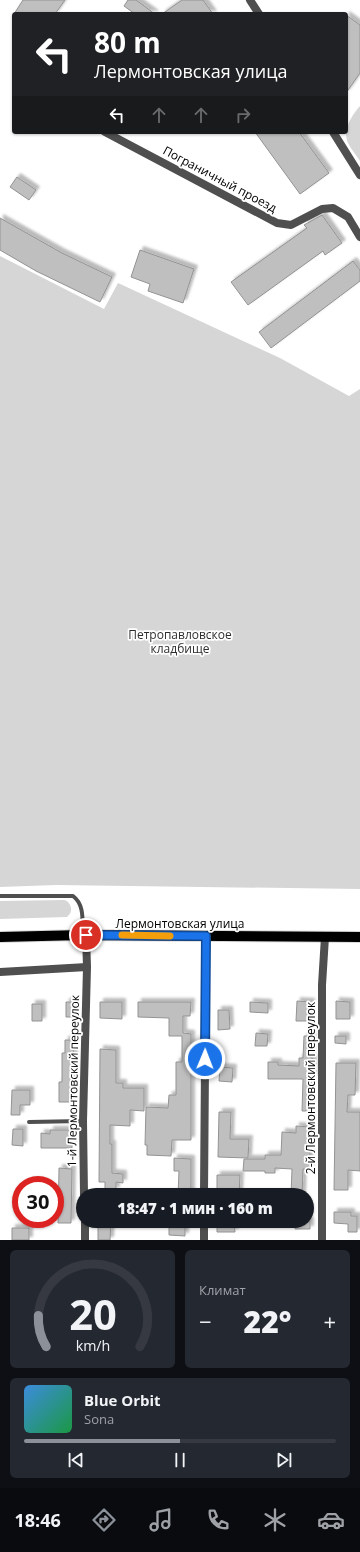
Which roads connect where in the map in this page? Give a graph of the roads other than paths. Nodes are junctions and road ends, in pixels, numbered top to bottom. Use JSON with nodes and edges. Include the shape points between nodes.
{"nodes":[{"id":1,"x":250,"y":0,"type":"edge"},
{"id":2,"x":258,"y":12,"type":"edge"},
{"id":3,"x":109,"y":134,"type":"edge"},
{"id":4,"x":334,"y":134,"type":"edge"},
{"id":5,"x":360,"y":175,"type":"edge"},
{"id":6,"x":360,"y":237,"type":"edge"},
{"id":7,"x":0,"y":896,"type":"edge"},
{"id":8,"x":85,"y":935,"type":"junction"},
{"id":9,"x":206,"y":936,"type":"junction"},
{"id":10,"x":0,"y":937,"type":"edge"},
{"id":11,"x":325,"y":937,"type":"junction"},
{"id":12,"x":360,"y":937,"type":"edge"},
{"id":13,"x":87,"y":967,"type":"junction"},
{"id":14,"x":0,"y":972,"type":"edge"},
{"id":15,"x":83,"y":1121,"type":"junction"},
{"id":16,"x":29,"y":1122,"type":"dead end"},
{"id":17,"x":84,"y":1188,"type":"edge"},
{"id":18,"x":204,"y":1188,"type":"edge"},
{"id":19,"x":85,"y":1228,"type":"edge"},
{"id":20,"x":204,"y":1228,"type":"edge"},
{"id":21,"x":85,"y":1240,"type":"edge"},
{"id":22,"x":204,"y":1240,"type":"edge"},
{"id":23,"x":322,"y":1240,"type":"edge"}],
"edges":[{"from":1,"to":2,"type":"street"},
{"from":3,"to":6,"type":"street","name":"Пограничный проезд","via":[[277,224],[290,225],[322,209],[333,208],[348,218]]},
{"from":4,"to":5,"type":"street"},
{"from":7,"to":8,"type":"lane","via":[[73,896],[82,907]]},
{"from":8,"to":9,"type":"main road","name":"Лермонтовская улица"},
{"from":8,"to":10,"type":"main road","name":"Лермонтовская улица"},
{"from":8,"to":13,"type":"street","name":"1-й Лермонтовский переулок"},
{"from":9,"to":11,"type":"main road","name":"Лермонтовская улица"},
{"from":9,"to":18,"type":"street"},
{"from":11,"to":12,"type":"main road","name":"Лермонтовская улица"},
{"from":11,"to":23,"type":"street","name":"2-й Лермонтовский переулок","via":[[322,985]]},
{"from":13,"to":14,"type":"street"},
{"from":13,"to":15,"type":"street","name":"1-й Лермонтовский переулок"},
{"from":15,"to":16,"type":"lane"},
{"from":15,"to":17,"type":"street","name":"1-й Лермонтовский переулок"},
{"from":19,"to":21,"type":"street"},
{"from":20,"to":22,"type":"street"}]}
